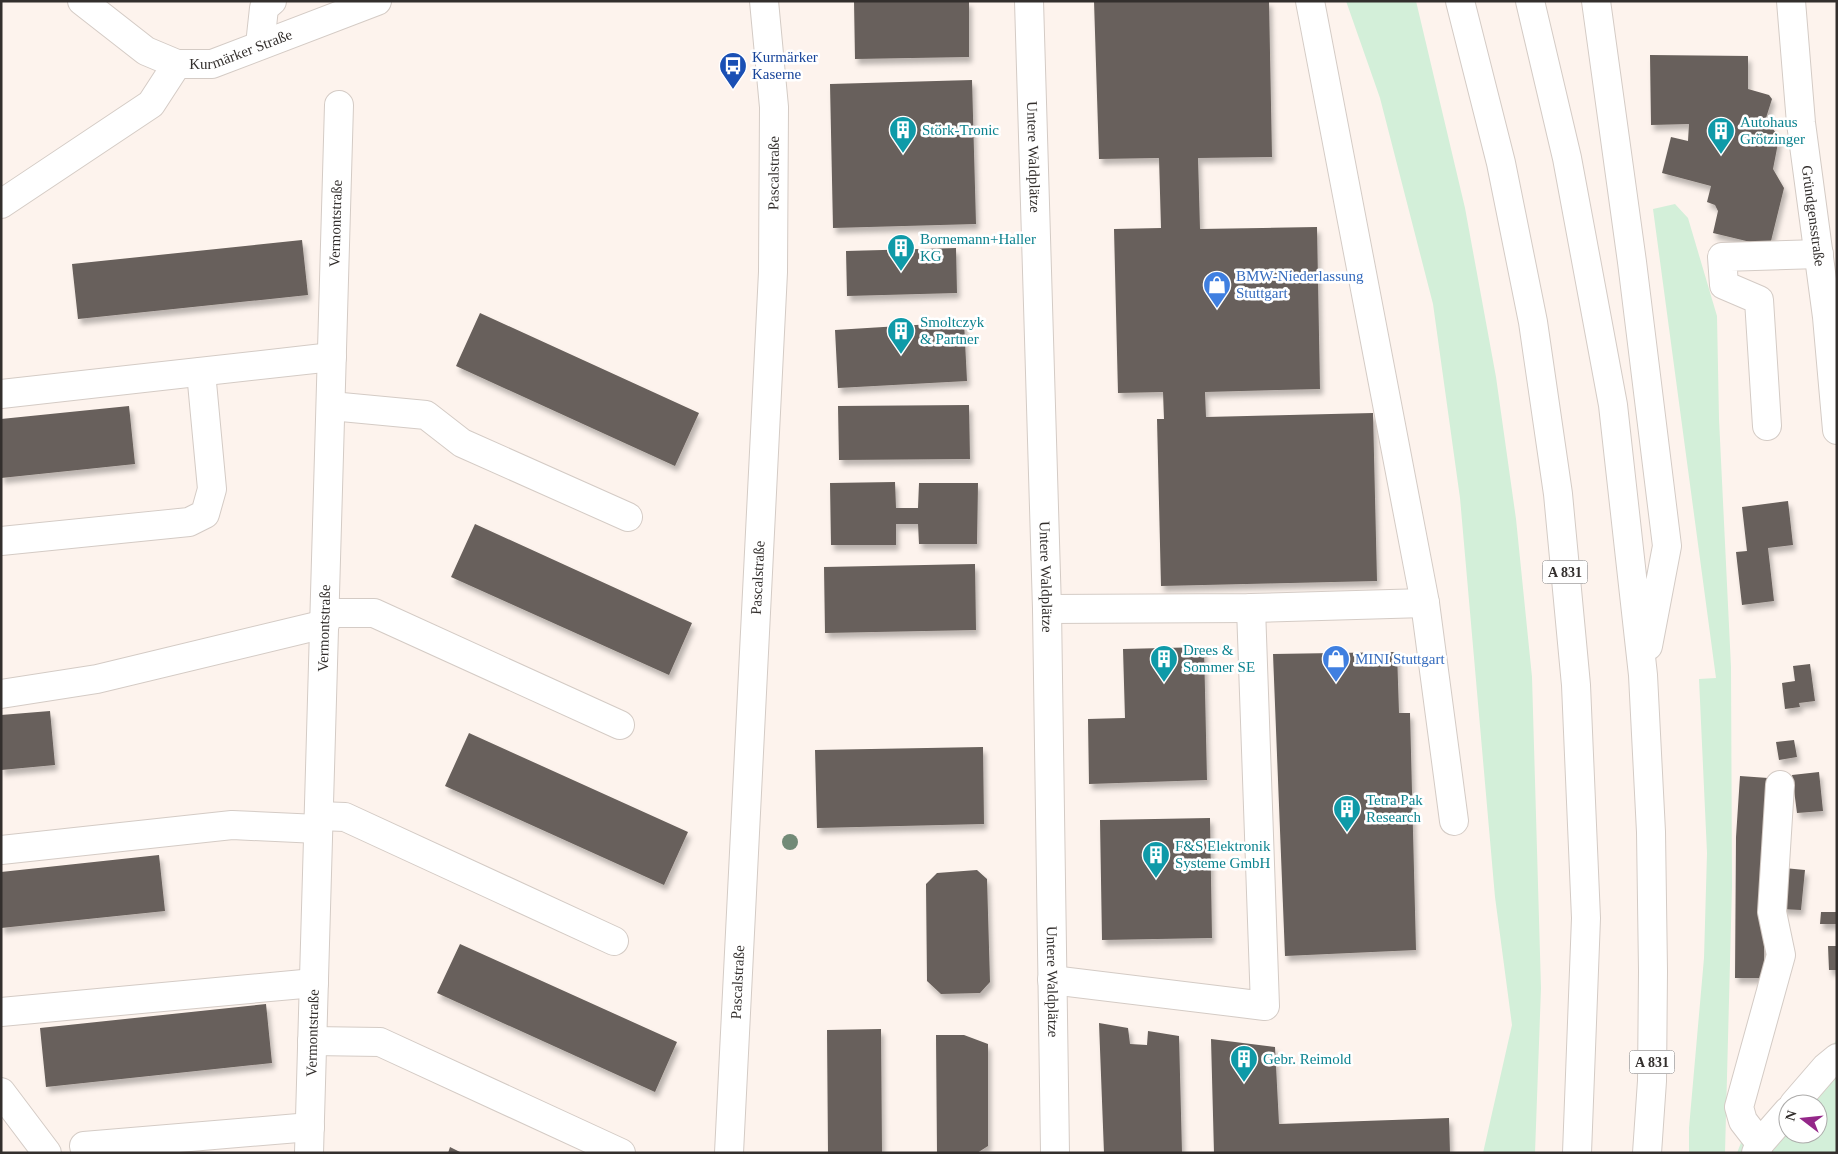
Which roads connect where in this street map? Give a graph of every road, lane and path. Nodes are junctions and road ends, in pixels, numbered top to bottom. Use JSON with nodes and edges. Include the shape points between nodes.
{"nodes":[{"id":1,"x":82,"y":1,"type":"edge"},
{"id":2,"x":272,"y":1,"type":"edge"},
{"id":3,"x":377,"y":1,"type":"edge"},
{"id":4,"x":764,"y":1,"type":"edge"},
{"id":5,"x":1029,"y":1,"type":"edge"},
{"id":6,"x":1310,"y":1,"type":"edge"},
{"id":7,"x":1460,"y":1,"type":"edge"},
{"id":8,"x":1530,"y":1,"type":"edge"},
{"id":9,"x":1596,"y":1,"type":"edge"},
{"id":10,"x":1791,"y":1,"type":"edge"},
{"id":11,"x":260,"y":45,"type":"junction"},
{"id":12,"x":177,"y":64,"type":"junction"},
{"id":13,"x":340,"y":105,"type":"dead end"},
{"id":14,"x":1,"y":204,"type":"edge"},
{"id":15,"x":1819,"y":254,"type":"junction"},
{"id":16,"x":1832,"y":318,"type":"edge"},
{"id":17,"x":332,"y":357,"type":"junction"},
{"id":18,"x":201,"y":372,"type":"junction"},
{"id":19,"x":1,"y":394,"type":"edge"},
{"id":20,"x":331,"y":406,"type":"junction"},
{"id":21,"x":1767,"y":426,"type":"dead end"},
{"id":22,"x":1837,"y":430,"type":"edge"},
{"id":23,"x":628,"y":517,"type":"dead end"},
{"id":24,"x":1,"y":541,"type":"edge"},
{"id":25,"x":1425,"y":603,"type":"junction"},
{"id":26,"x":1251,"y":608,"type":"junction"},
{"id":27,"x":1047,"y":609,"type":"junction"},
{"id":28,"x":325,"y":618,"type":"junction"},
{"id":29,"x":1643,"y":674,"type":"junction"},
{"id":30,"x":1,"y":694,"type":"edge"},
{"id":31,"x":620,"y":725,"type":"dead end"},
{"id":32,"x":1780,"y":785,"type":"dead end"},
{"id":33,"x":1454,"y":821,"type":"dead end"},
{"id":34,"x":319,"y":822,"type":"junction"},
{"id":35,"x":1,"y":850,"type":"edge"},
{"id":36,"x":614,"y":941,"type":"dead end"},
{"id":37,"x":1052,"y":980,"type":"junction"},
{"id":38,"x":314,"y":983,"type":"junction"},
{"id":39,"x":1,"y":1012,"type":"edge"},
{"id":40,"x":312,"y":1041,"type":"junction"},
{"id":41,"x":1837,"y":1058,"type":"edge"},
{"id":42,"x":1,"y":1092,"type":"edge"},
{"id":43,"x":1802,"y":1094,"type":"edge"},
{"id":44,"x":1778,"y":1123,"type":"edge"},
{"id":45,"x":310,"y":1140,"type":"edge"},
{"id":46,"x":84,"y":1146,"type":"dead end"},
{"id":47,"x":1758,"y":1148,"type":"edge"},
{"id":48,"x":47,"y":1153,"type":"edge"},
{"id":49,"x":621,"y":1153,"type":"edge"},
{"id":50,"x":729,"y":1153,"type":"edge"},
{"id":51,"x":1055,"y":1153,"type":"edge"},
{"id":52,"x":1577,"y":1153,"type":"edge"},
{"id":53,"x":1647,"y":1153,"type":"edge"}],
"edges":[{"from":1,"to":12,"type":"main road","via":[[146,51]]},
{"from":2,"to":11,"type":"main road","via":[[264,8]]},
{"from":3,"to":11,"type":"main road","name":"Kurmärker Straße"},
{"from":4,"to":50,"type":"main road","name":"Pascalstraße","via":[[774,106],[773,272]]},
{"from":5,"to":27,"type":"main road","name":"Untere Waldplätze"},
{"from":6,"to":25,"type":"main road"},
{"from":7,"to":52,"type":"main road","number":"A 831","via":[[1501,163],[1533,322],[1558,494],[1576,685],[1586,918]]},
{"from":8,"to":29,"type":"main road","number":"A 831","via":[[1567,158],[1613,405]]},
{"from":9,"to":29,"type":"main road","via":[[1667,546]]},
{"from":10,"to":15,"type":"main road","name":"Gründgensstraße","via":[[1801,123]]},
{"from":11,"to":12,"type":"main road","name":"Kurmärker Straße","via":[[212,64]]},
{"from":12,"to":14,"type":"main road","name":"Kurmärker Straße","via":[[151,104]]},
{"from":13,"to":17,"type":"main road","name":"Vermontstraße"},
{"from":15,"to":16,"type":"main road","name":"Gründgensstraße"},
{"from":15,"to":21,"type":"main road","via":[[1722,257],[1724,285],[1759,300]]},
{"from":16,"to":22,"type":"main road","name":"Gründgensstraße"},
{"from":17,"to":18,"type":"main road"},
{"from":17,"to":20,"type":"main road","name":"Vermontstraße"},
{"from":18,"to":19,"type":"main road"},
{"from":18,"to":24,"type":"main road","via":[[212,489],[205,514],[189,522]]},
{"from":20,"to":23,"type":"main road","via":[[426,415],[462,443]]},
{"from":20,"to":28,"type":"main road","name":"Vermontstraße"},
{"from":25,"to":26,"type":"main road"},
{"from":25,"to":33,"type":"main road"},
{"from":26,"to":27,"type":"main road"},
{"from":26,"to":37,"type":"main road","via":[[1265,1006]]},
{"from":27,"to":37,"type":"main road","name":"Untere Waldplätze"},
{"from":28,"to":30,"type":"main road","via":[[97,679]]},
{"from":28,"to":31,"type":"main road","via":[[374,614]]},
{"from":28,"to":34,"type":"main road","name":"Vermontstraße"},
{"from":29,"to":53,"type":"main road","number":"A 831","via":[[1651,832],[1653,971],[1652,1081]]},
{"from":32,"to":47,"type":"main road","via":[[1772,912],[1781,955],[1739,1107]]},
{"from":34,"to":35,"type":"main road","via":[[232,825]]},
{"from":34,"to":36,"type":"main road","via":[[345,817]]},
{"from":34,"to":38,"type":"main road","name":"Vermontstraße"},
{"from":37,"to":51,"type":"main road","name":"Untere Waldplätze"},
{"from":38,"to":39,"type":"main road"},
{"from":38,"to":40,"type":"main road","name":"Vermontstraße"},
{"from":40,"to":45,"type":"main road","name":"Vermontstraße"},
{"from":40,"to":49,"type":"main road","via":[[380,1042]]},
{"from":41,"to":43,"type":"main road"},
{"from":42,"to":48,"type":"main road"},
{"from":44,"to":47,"type":"main road"},
{"from":45,"to":46,"type":"main road"}]}
